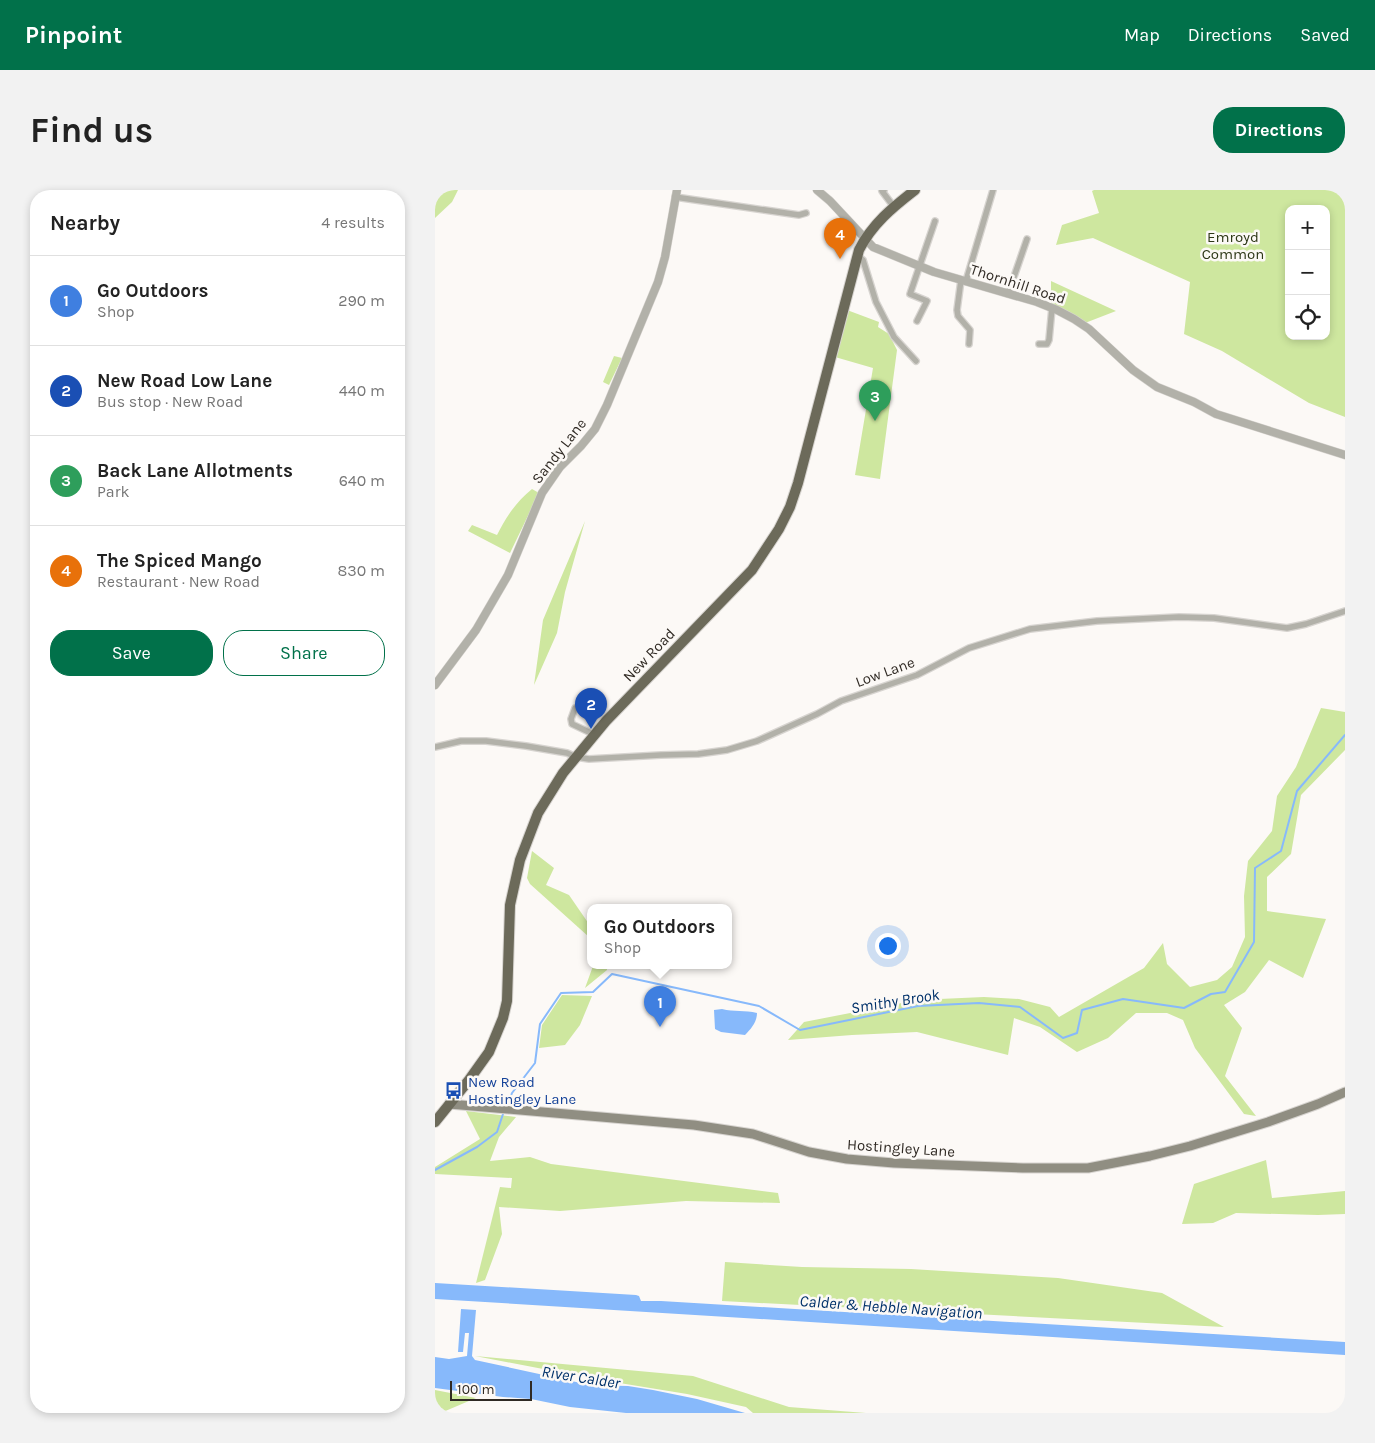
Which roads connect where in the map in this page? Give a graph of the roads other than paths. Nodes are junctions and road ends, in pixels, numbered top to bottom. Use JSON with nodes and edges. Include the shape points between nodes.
{"nodes":[{"id":1,"x":817,"y":190,"type":"edge"},
{"id":2,"x":884,"y":190,"type":"edge"},
{"id":3,"x":915,"y":190,"type":"edge"},
{"id":4,"x":993,"y":190,"type":"edge"},
{"id":5,"x":676,"y":194,"type":"edge"},
{"id":6,"x":894,"y":207,"type":"junction"},
{"id":7,"x":806,"y":213,"type":"dead end"},
{"id":8,"x":935,"y":221,"type":"dead end"},
{"id":9,"x":865,"y":238,"type":"junction"},
{"id":10,"x":1027,"y":239,"type":"dead end"},
{"id":11,"x":858,"y":252,"type":"junction"},
{"id":12,"x":919,"y":266,"type":"junction"},
{"id":13,"x":963,"y":280,"type":"junction"},
{"id":14,"x":1008,"y":294,"type":"junction"},
{"id":15,"x":1052,"y":308,"type":"junction"},
{"id":16,"x":917,"y":321,"type":"dead end"},
{"id":17,"x":969,"y":344,"type":"dead end"},
{"id":18,"x":1039,"y":344,"type":"dead end"},
{"id":19,"x":915,"y":361,"type":"dead end"},
{"id":20,"x":1345,"y":455,"type":"edge"},
{"id":21,"x":1345,"y":611,"type":"edge"},
{"id":22,"x":435,"y":685,"type":"edge"},
{"id":23,"x":575,"y":708,"type":"dead end"},
{"id":24,"x":595,"y":735,"type":"junction"},
{"id":25,"x":435,"y":747,"type":"edge"},
{"id":26,"x":576,"y":757,"type":"junction"},
{"id":27,"x":1345,"y":1092,"type":"edge"},
{"id":28,"x":449,"y":1104,"type":"junction"},
{"id":29,"x":435,"y":1122,"type":"edge"}],
"edges":[{"from":1,"to":9,"type":"street","name":"Thornhill Road"},
{"from":2,"to":6,"type":"street"},
{"from":3,"to":6,"type":"highway","name":"New Road"},
{"from":4,"to":13,"type":"street"},
{"from":5,"to":7,"type":"street","via":[[799,215]]},
{"from":5,"to":22,"type":"street","name":"Sandy Lane","via":[[658,282],[599,421],[542,493],[508,575],[476,630]]},
{"from":6,"to":9,"type":"highway","name":"New Road"},
{"from":8,"to":12,"type":"street"},
{"from":9,"to":11,"type":"highway","name":"New Road"},
{"from":9,"to":12,"type":"street","name":"Thornhill Road","via":[[873,247]]},
{"from":10,"to":14,"type":"street"},
{"from":11,"to":19,"type":"street","via":[[876,302],[894,337]]},
{"from":11,"to":24,"type":"highway","name":"New Road","via":[[798,483],[779,529],[752,570]]},
{"from":12,"to":13,"type":"street","name":"Thornhill Road"},
{"from":12,"to":16,"type":"street","via":[[910,294],[927,301]]},
{"from":13,"to":14,"type":"street","name":"Thornhill Road"},
{"from":13,"to":17,"type":"street","via":[[957,310],[970,330]]},
{"from":14,"to":15,"type":"street","name":"Thornhill Road"},
{"from":15,"to":18,"type":"street","via":[[1049,340],[1047,344]]},
{"from":15,"to":20,"type":"street","name":"Thornhill Road","via":[[1089,329],[1133,370],[1157,387],[1215,414]]},
{"from":21,"to":26,"type":"street","name":"Low Lane","via":[[1287,628],[1214,618],[1179,617],[1097,621],[1030,629],[969,648],[917,675],[841,701],[781,731],[727,750],[606,759]]},
{"from":23,"to":24,"type":"street","via":[[572,724]]},
{"from":24,"to":26,"type":"highway","name":"New Road"},
{"from":25,"to":26,"type":"street","name":"Low Lane","via":[[461,741],[486,741]]},
{"from":26,"to":28,"type":"highway","name":"New Road","via":[[538,813],[520,860],[510,905],[507,1001],[497,1036],[489,1052]]},
{"from":27,"to":28,"type":"main road","name":"Hostingley Lane","via":[[1268,1122],[1190,1146],[1088,1168],[847,1159],[809,1152],[753,1134],[694,1125]]},
{"from":28,"to":29,"type":"highway","name":"New Road"}]}
